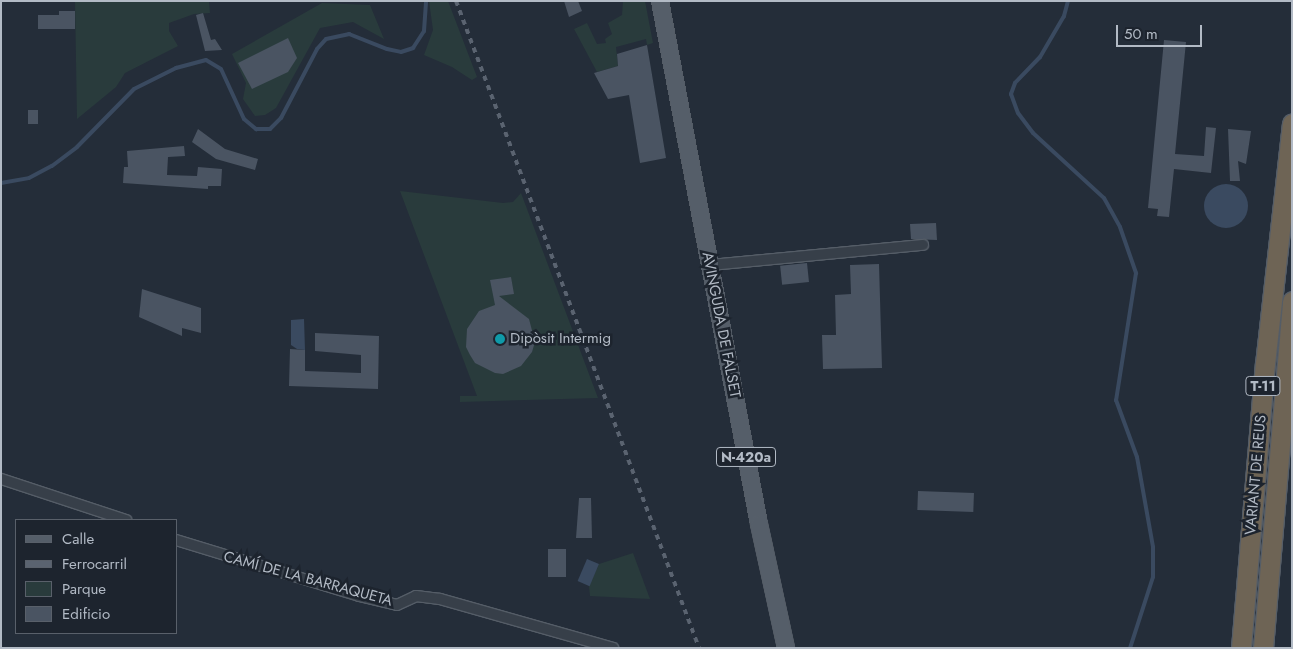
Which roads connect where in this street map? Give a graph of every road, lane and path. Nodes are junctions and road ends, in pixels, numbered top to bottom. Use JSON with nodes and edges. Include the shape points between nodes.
{"nodes":[{"id":1,"x":660,"y":1,"type":"edge"},
{"id":2,"x":1292,"y":124,"type":"edge"},
{"id":3,"x":923,"y":245,"type":"dead end"},
{"id":4,"x":710,"y":265,"type":"junction"},
{"id":5,"x":1292,"y":301,"type":"edge"},
{"id":6,"x":1,"y":480,"type":"edge"},
{"id":7,"x":123,"y":519,"type":"edge"},
{"id":8,"x":178,"y":541,"type":"edge"},
{"id":9,"x":613,"y":648,"type":"edge"},
{"id":10,"x":786,"y":648,"type":"edge"},
{"id":11,"x":1241,"y":648,"type":"edge"},
{"id":12,"x":1263,"y":648,"type":"edge"}],
"edges":[{"from":1,"to":4,"type":"main road","name":"AVINGUDA DE FALSET","number":"N-420a"},
{"from":2,"to":11,"type":"highway","name":"VARIANT DE REUS","number":"T-11","via":[[1265,364]]},
{"from":3,"to":4,"type":"street"},
{"from":4,"to":10,"type":"main road","name":"AVINGUDA DE FALSET","number":"N-420a"},
{"from":5,"to":12,"type":"highway","name":"VARIANT DE REUS","number":"T-11"},
{"from":6,"to":7,"type":"street"},
{"from":8,"to":9,"type":"street","name":"CAMÍ DE LA BARRAQUETA","via":[[359,596],[397,604],[416,596],[440,599]]}]}
